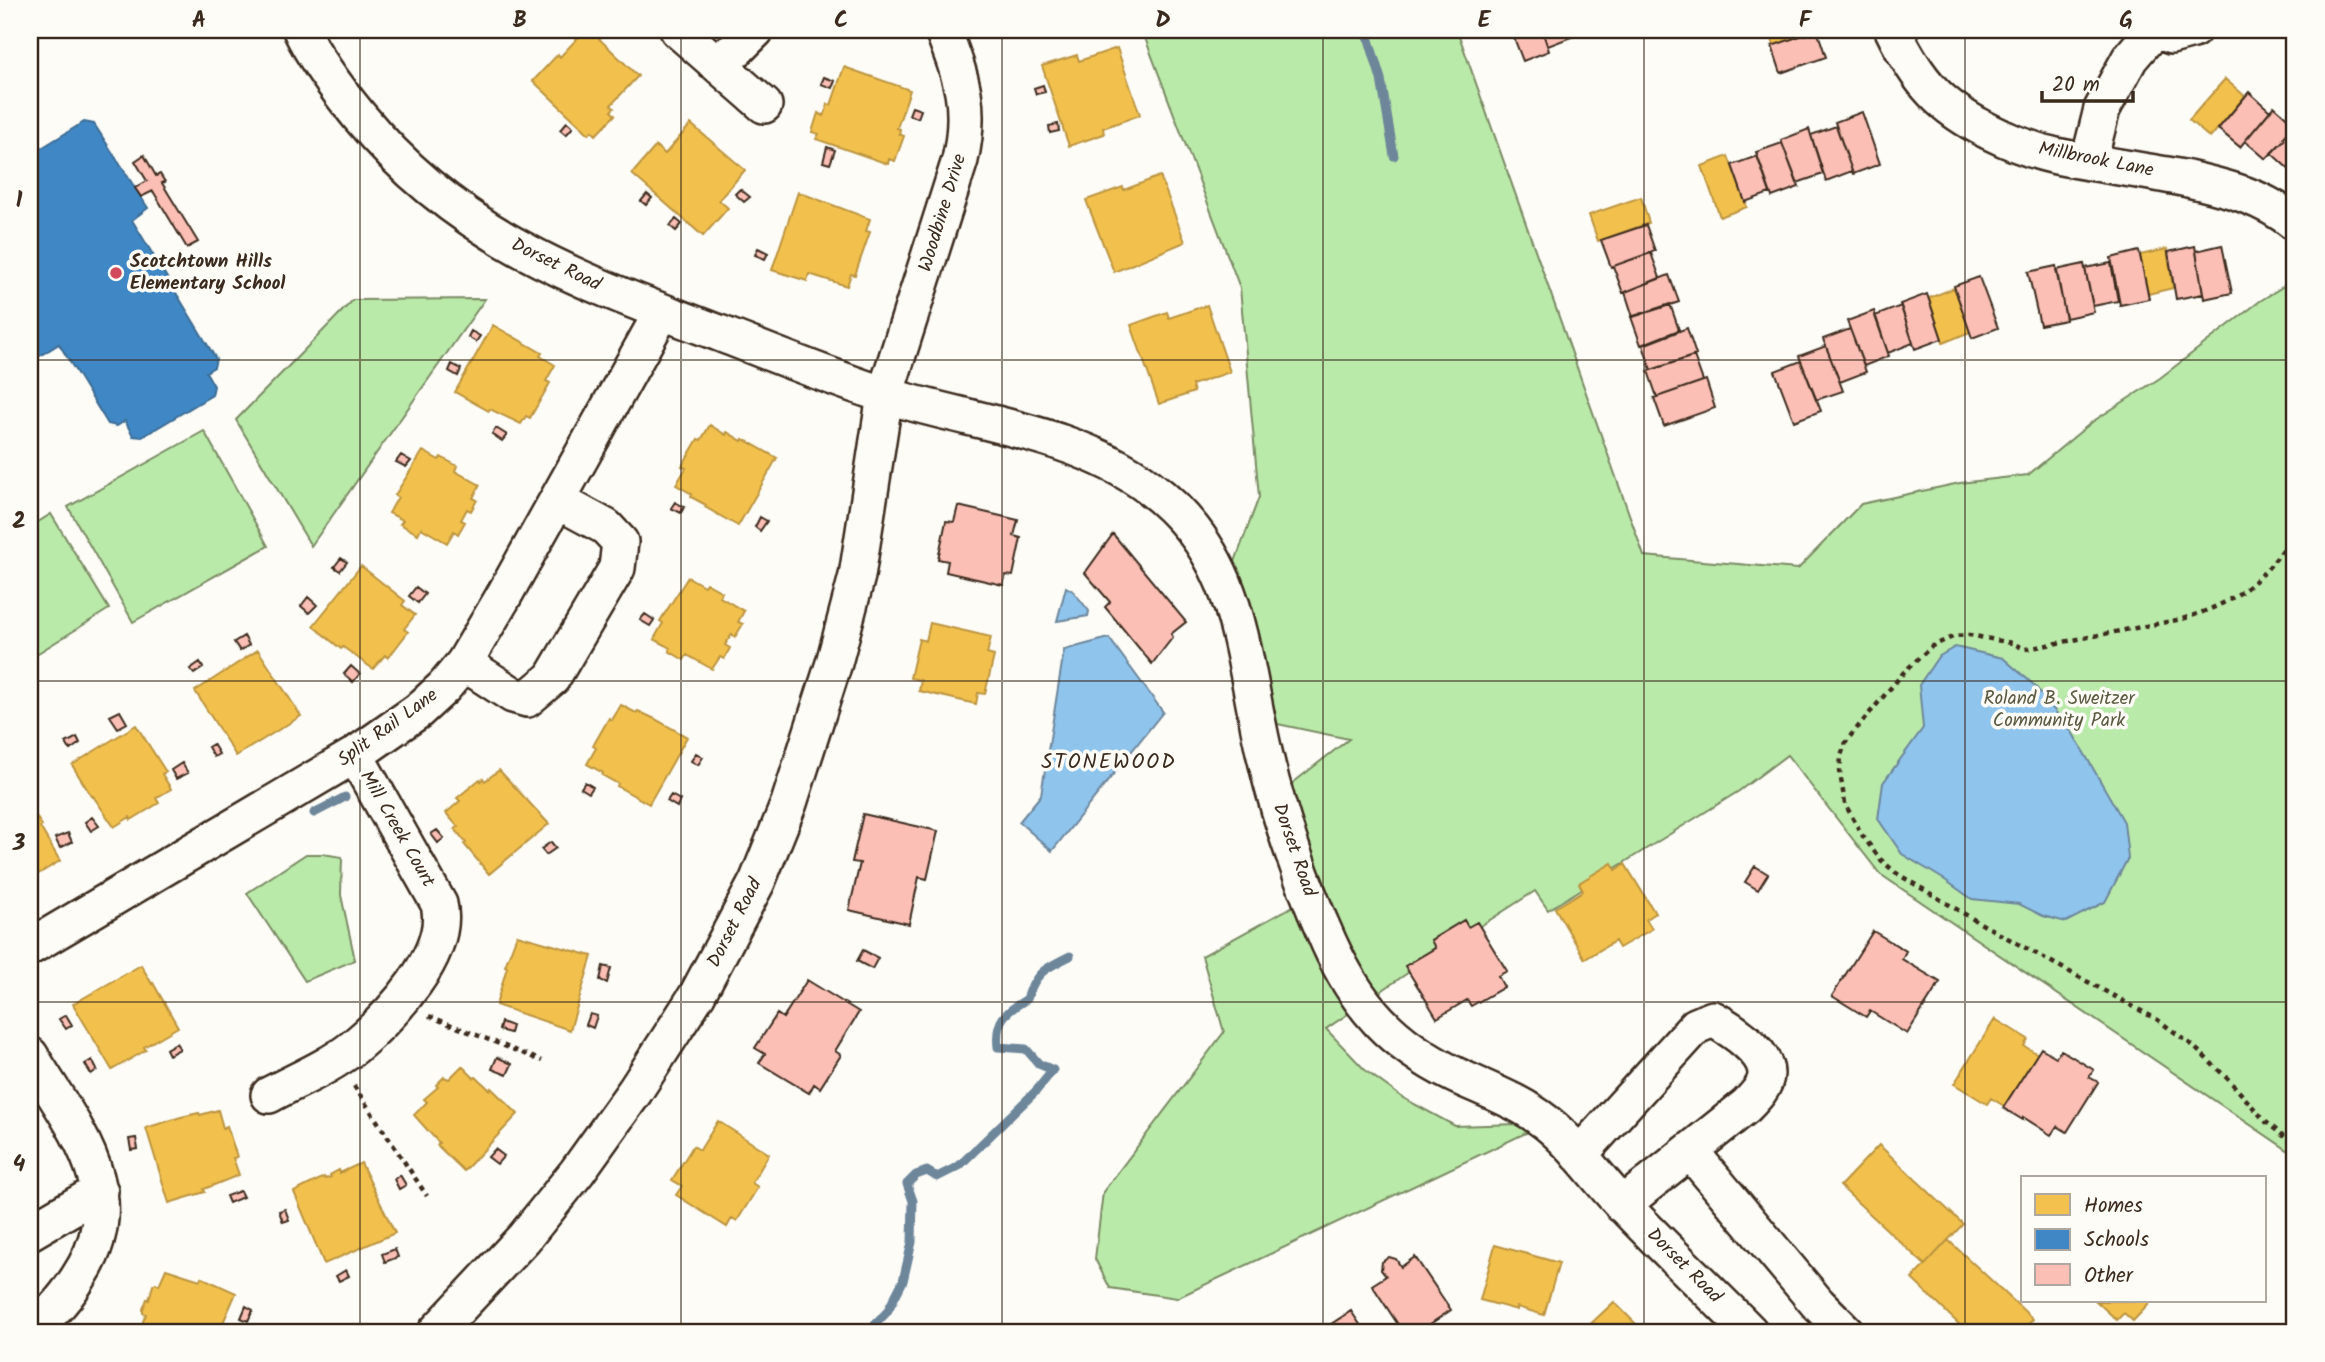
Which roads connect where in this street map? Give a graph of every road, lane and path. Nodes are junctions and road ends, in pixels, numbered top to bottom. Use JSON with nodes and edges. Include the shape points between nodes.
{"nodes":[{"id":1,"x":300,"y":30,"type":"edge"},
{"id":2,"x":678,"y":30,"type":"edge"},
{"id":3,"x":755,"y":30,"type":"edge"},
{"id":4,"x":943,"y":30,"type":"edge"},
{"id":5,"x":1893,"y":30,"type":"edge"},
{"id":6,"x":2155,"y":30,"type":"edge"},
{"id":7,"x":2193,"y":30,"type":"edge"},
{"id":8,"x":713,"y":61,"type":"junction"},
{"id":9,"x":764,"y":106,"type":"dead end"},
{"id":10,"x":2089,"y":161,"type":"junction"},
{"id":11,"x":2295,"y":223,"type":"edge"},
{"id":12,"x":662,"y":312,"type":"junction"},
{"id":13,"x":885,"y":395,"type":"junction"},
{"id":14,"x":558,"y":501,"type":"junction"},
{"id":15,"x":2295,"y":533,"type":"edge"},
{"id":16,"x":464,"y":663,"type":"junction"},
{"id":17,"x":355,"y":755,"type":"junction"},
{"id":18,"x":30,"y":947,"type":"edge"},
{"id":19,"x":399,"y":1004,"type":"junction"},
{"id":20,"x":30,"y":1055,"type":"edge"},
{"id":21,"x":336,"y":1059,"type":"junction"},
{"id":22,"x":542,"y":1061,"type":"dead end"},
{"id":23,"x":269,"y":1095,"type":"dead end"},
{"id":24,"x":2295,"y":1145,"type":"edge"},
{"id":25,"x":1690,"y":1151,"type":"junction"},
{"id":26,"x":1579,"y":1155,"type":"junction"},
{"id":27,"x":100,"y":1191,"type":"junction"},
{"id":28,"x":427,"y":1196,"type":"dead end"},
{"id":29,"x":1622,"y":1205,"type":"junction"},
{"id":30,"x":30,"y":1232,"type":"edge"},
{"id":31,"x":30,"y":1327,"type":"edge"},
{"id":32,"x":436,"y":1332,"type":"edge"},
{"id":33,"x":1750,"y":1332,"type":"edge"},
{"id":34,"x":1846,"y":1332,"type":"edge"}],
"edges":[{"from":1,"to":12,"type":"street","name":"Dorset Road","via":[[347,102],[380,142],[426,185],[527,254]]},
{"from":2,"to":8,"type":"street"},
{"from":3,"to":8,"type":"street","via":[[736,50]]},
{"from":4,"to":13,"type":"street","name":"Woodbine Drive","via":[[965,93],[965,136]]},
{"from":5,"to":10,"type":"street","name":"Millbrook Lane","via":[[1905,55],[1935,94],[1975,123],[2053,155]]},
{"from":6,"to":7,"type":"street","via":[[2171,36]]},
{"from":6,"to":10,"type":"street","via":[[2130,58],[2102,109]]},
{"from":8,"to":9,"type":"street"},
{"from":10,"to":11,"type":"street","name":"Millbrook Lane","via":[[2242,193]]},
{"from":12,"to":13,"type":"street","name":"Dorset Road"},
{"from":12,"to":14,"type":"street","name":"Split Rail Lane"},
{"from":13,"to":26,"type":"street","name":"Dorset Road","via":[[1017,430],[1105,461],[1152,489],[1188,522],[1226,586],[1242,638],[1267,765],[1293,850],[1329,942],[1363,1004],[1404,1044],[1453,1074],[1529,1110]]},
{"from":13,"to":32,"type":"street","name":"Dorset Road","via":[[845,624],[805,758],[757,882],[697,995],[599,1142],[524,1238]]},
{"from":14,"to":16,"type":"street","name":"Split Rail Lane"},
{"from":14,"to":16,"type":"street","via":[[606,527],[620,542],[617,568],[552,678],[527,699]]},
{"from":15,"to":24,"type":"path","via":[[2259,579],[2224,603],[2182,619],[2025,649],[1969,635],[1932,646],[1855,728],[1841,755],[1840,773],[1845,804],[1862,835],[1896,873],[2158,1020],[2192,1045],[2266,1122]]},
{"from":16,"to":17,"type":"street","name":"Split Rail Lane","via":[[426,704]]},
{"from":17,"to":18,"type":"street","name":"Split Rail Lane"},
{"from":17,"to":19,"type":"street","name":"Mill Creek Court","via":[[443,917],[441,932],[422,971]]},
{"from":19,"to":21,"type":"street"},
{"from":19,"to":22,"type":"path"},
{"from":20,"to":27,"type":"street","via":[[82,1142]]},
{"from":21,"to":23,"type":"street"},
{"from":21,"to":28,"type":"path"},
{"from":25,"to":26,"type":"street","via":[[1757,1095],[1766,1075],[1763,1061],[1736,1031],[1713,1019],[1696,1026]]},
{"from":25,"to":29,"type":"street"},
{"from":25,"to":34,"type":"street"},
{"from":26,"to":29,"type":"street","name":"Dorset Road"},
{"from":27,"to":30,"type":"street"},
{"from":27,"to":31,"type":"street","via":[[102,1213],[92,1254],[70,1291]]},
{"from":29,"to":33,"type":"street","name":"Dorset Road"}]}
